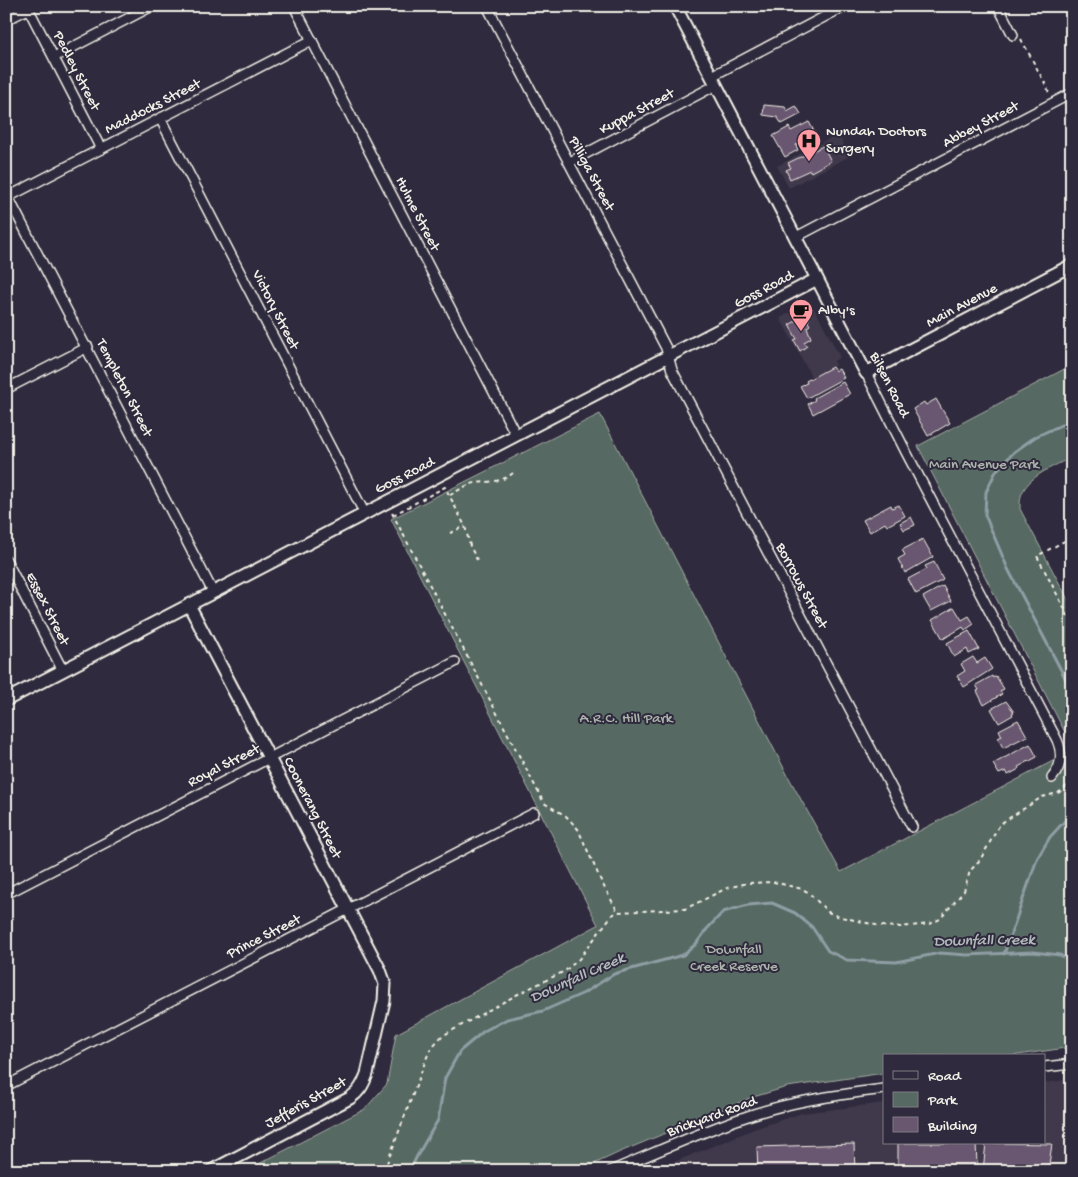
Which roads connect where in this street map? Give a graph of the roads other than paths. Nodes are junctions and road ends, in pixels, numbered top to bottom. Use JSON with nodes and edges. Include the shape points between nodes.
{"nodes":[{"id":1,"x":152,"y":6,"type":"edge"},
{"id":2,"x":294,"y":6,"type":"edge"},
{"id":3,"x":487,"y":6,"type":"edge"},
{"id":4,"x":675,"y":6,"type":"edge"},
{"id":5,"x":845,"y":6,"type":"edge"},
{"id":6,"x":998,"y":6,"type":"edge"},
{"id":7,"x":28,"y":7,"type":"edge"},
{"id":8,"x":6,"y":20,"type":"edge"},
{"id":9,"x":1013,"y":35,"type":"road end"},
{"id":10,"x":312,"y":40,"type":"junction"},
{"id":11,"x":54,"y":57,"type":"junction"},
{"id":12,"x":714,"y":81,"type":"junction"},
{"id":13,"x":1072,"y":93,"type":"edge"},
{"id":14,"x":160,"y":118,"type":"junction"},
{"id":15,"x":101,"y":149,"type":"junction"},
{"id":16,"x":570,"y":162,"type":"junction"},
{"id":17,"x":7,"y":197,"type":"edge"},
{"id":18,"x":796,"y":237,"type":"junction"},
{"id":19,"x":1072,"y":265,"type":"edge"},
{"id":20,"x":817,"y":279,"type":"junction"},
{"id":21,"x":88,"y":347,"type":"junction"},
{"id":22,"x":668,"y":356,"type":"junction"},
{"id":23,"x":866,"y":373,"type":"junction"},
{"id":24,"x":6,"y":389,"type":"edge"},
{"id":25,"x":516,"y":435,"type":"junction"},
{"id":26,"x":364,"y":514,"type":"junction"},
{"id":27,"x":6,"y":560,"type":"edge"},
{"id":28,"x":213,"y":592,"type":"junction"},
{"id":29,"x":189,"y":605,"type":"junction"},
{"id":30,"x":455,"y":662,"type":"dead end"},
{"id":31,"x":63,"y":671,"type":"junction"},
{"id":32,"x":6,"y":700,"type":"edge"},
{"id":33,"x":269,"y":758,"type":"junction"},
{"id":34,"x":1052,"y":778,"type":"dead end"},
{"id":35,"x":534,"y":812,"type":"dead end"},
{"id":36,"x":912,"y":827,"type":"dead end"},
{"id":37,"x":6,"y":894,"type":"edge"},
{"id":38,"x":348,"y":909,"type":"junction"},
{"id":39,"x":376,"y":1030,"type":"joint"},
{"id":40,"x":1072,"y":1064,"type":"edge"},
{"id":41,"x":1046,"y":1067,"type":"edge"},
{"id":42,"x":6,"y":1086,"type":"edge"},
{"id":43,"x":883,"y":1089,"type":"edge"},
{"id":44,"x":211,"y":1171,"type":"edge"},
{"id":45,"x":612,"y":1171,"type":"edge"}],
"edges":[{"from":1,"to":11,"type":"street"},
{"from":2,"to":10,"type":"street","name":"Hulme Street"},
{"from":3,"to":16,"type":"street","name":"Pilliga Street"},
{"from":4,"to":12,"type":"street","name":"Bilsen Road"},
{"from":5,"to":12,"type":"street","name":"Kuppa Street"},
{"from":6,"to":9,"type":"street"},
{"from":7,"to":8,"type":"street"},
{"from":7,"to":11,"type":"street","name":"Pedley Street"},
{"from":10,"to":14,"type":"street","name":"Maddocks Street"},
{"from":10,"to":25,"type":"street","name":"Hulme Street"},
{"from":11,"to":15,"type":"street","name":"Pedley Street"},
{"from":12,"to":16,"type":"street","name":"Kuppa Street"},
{"from":12,"to":18,"type":"street","name":"Bilsen Road"},
{"from":13,"to":18,"type":"street","name":"Abbey Street"},
{"from":14,"to":15,"type":"street","name":"Maddocks Street"},
{"from":14,"to":26,"type":"street","name":"Victory Street"},
{"from":15,"to":17,"type":"street","name":"Maddocks Street"},
{"from":16,"to":22,"type":"street","name":"Pilliga Street"},
{"from":17,"to":21,"type":"street","name":"Templeton Street"},
{"from":18,"to":20,"type":"street","name":"Bilsen Road"},
{"from":19,"to":23,"type":"street","name":"Main Avenue"},
{"from":20,"to":22,"type":"street","name":"Goss Road"},
{"from":20,"to":23,"type":"street","name":"Bilsen Road"},
{"from":21,"to":24,"type":"street"},
{"from":21,"to":28,"type":"street","name":"Templeton Street"},
{"from":22,"to":25,"type":"street","name":"Goss Road"},
{"from":22,"to":36,"type":"street","name":"Borrows Street","via":[[672,370]]},
{"from":23,"to":34,"type":"street","name":"Bilsen Road","via":[[1057,740],[1061,760]]},
{"from":25,"to":26,"type":"street","name":"Goss Road"},
{"from":26,"to":28,"type":"street","name":"Goss Road"},
{"from":27,"to":31,"type":"street","name":"Essex Street"},
{"from":28,"to":29,"type":"street","name":"Goss Road"},
{"from":29,"to":31,"type":"street","name":"Goss Road"},
{"from":29,"to":33,"type":"street","name":"Coonerang Street"},
{"from":30,"to":33,"type":"street","name":"Royal Street"},
{"from":31,"to":32,"type":"street","name":"Goss Road"},
{"from":33,"to":37,"type":"street","name":"Royal Street"},
{"from":33,"to":38,"type":"street","name":"Coonerang Street"},
{"from":35,"to":38,"type":"street","name":"Prince Street"},
{"from":38,"to":39,"type":"street","name":"Coonerang Street","via":[[385,984]]},
{"from":38,"to":42,"type":"street","name":"Prince Street"},
{"from":39,"to":44,"type":"street","name":"Jefferis Street","via":[[367,1074],[358,1092]]},
{"from":40,"to":41,"type":"street"},
{"from":43,"to":45,"type":"street","name":"Brickyard Road","via":[[739,1118]]}]}
